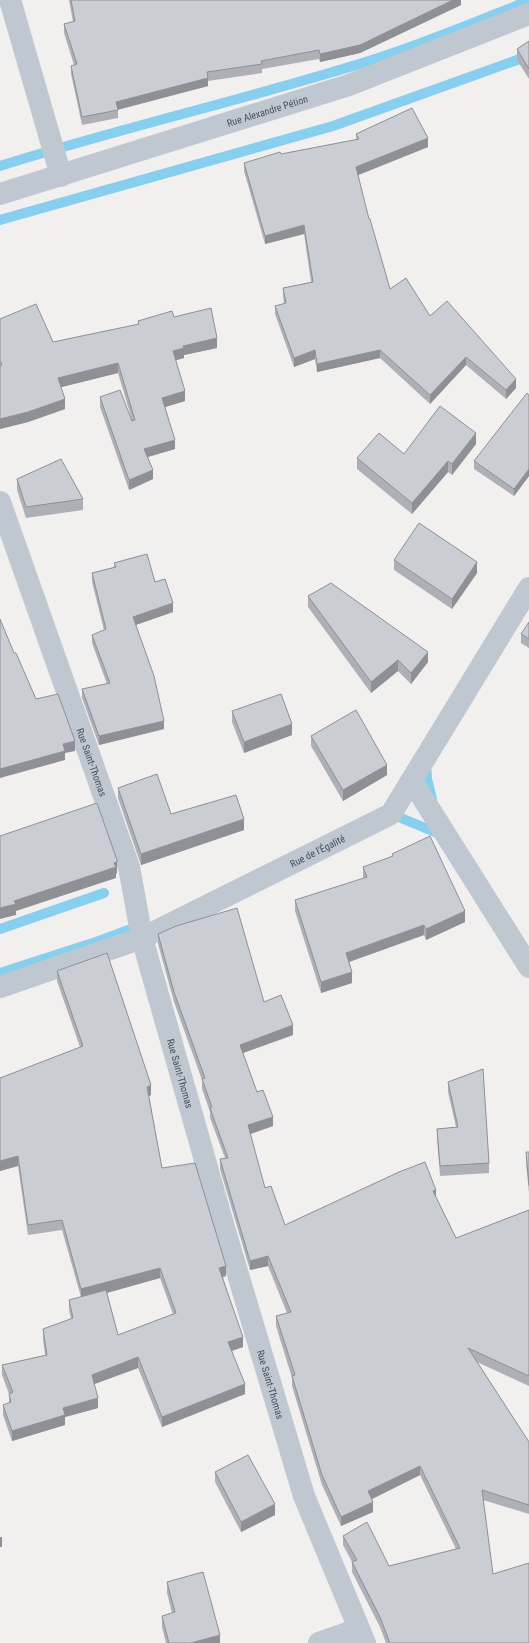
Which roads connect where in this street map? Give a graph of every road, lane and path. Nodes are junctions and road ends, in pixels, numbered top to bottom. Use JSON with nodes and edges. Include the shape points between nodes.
{"nodes":[{"id":1,"x":10,"y":0,"type":"edge"},
{"id":2,"x":529,"y":14,"type":"edge"},
{"id":3,"x":61,"y":176,"type":"junction"},
{"id":4,"x":0,"y":194,"type":"edge"},
{"id":5,"x":0,"y":502,"type":"edge"},
{"id":6,"x":529,"y":588,"type":"edge"},
{"id":7,"x":412,"y":781,"type":"junction"},
{"id":8,"x":142,"y":938,"type":"junction"},
{"id":9,"x":529,"y":967,"type":"edge"},
{"id":10,"x":0,"y":987,"type":"edge"},
{"id":11,"x":362,"y":1636,"type":"edge"},
{"id":12,"x":319,"y":1643,"type":"edge"}],
"edges":[{"from":1,"to":3,"type":"street"},
{"from":2,"to":3,"type":"street","name":"Rue Alexandre Pétion","via":[[349,85]]},
{"from":3,"to":4,"type":"street","name":"Rue Alexandre Pétion"},
{"from":5,"to":8,"type":"street","name":"Rue Saint-Thomas","via":[[129,867]]},
{"from":6,"to":7,"type":"street","name":"Rue de l'Égalité"},
{"from":7,"to":8,"type":"street","name":"Rue de l'Égalité","via":[[391,814]]},
{"from":7,"to":9,"type":"street"},
{"from":8,"to":10,"type":"street","name":"Rue de l'Égalité"},
{"from":8,"to":11,"type":"street","name":"Rue Saint-Thomas","via":[[304,1496]]},
{"from":11,"to":12,"type":"street"}]}
